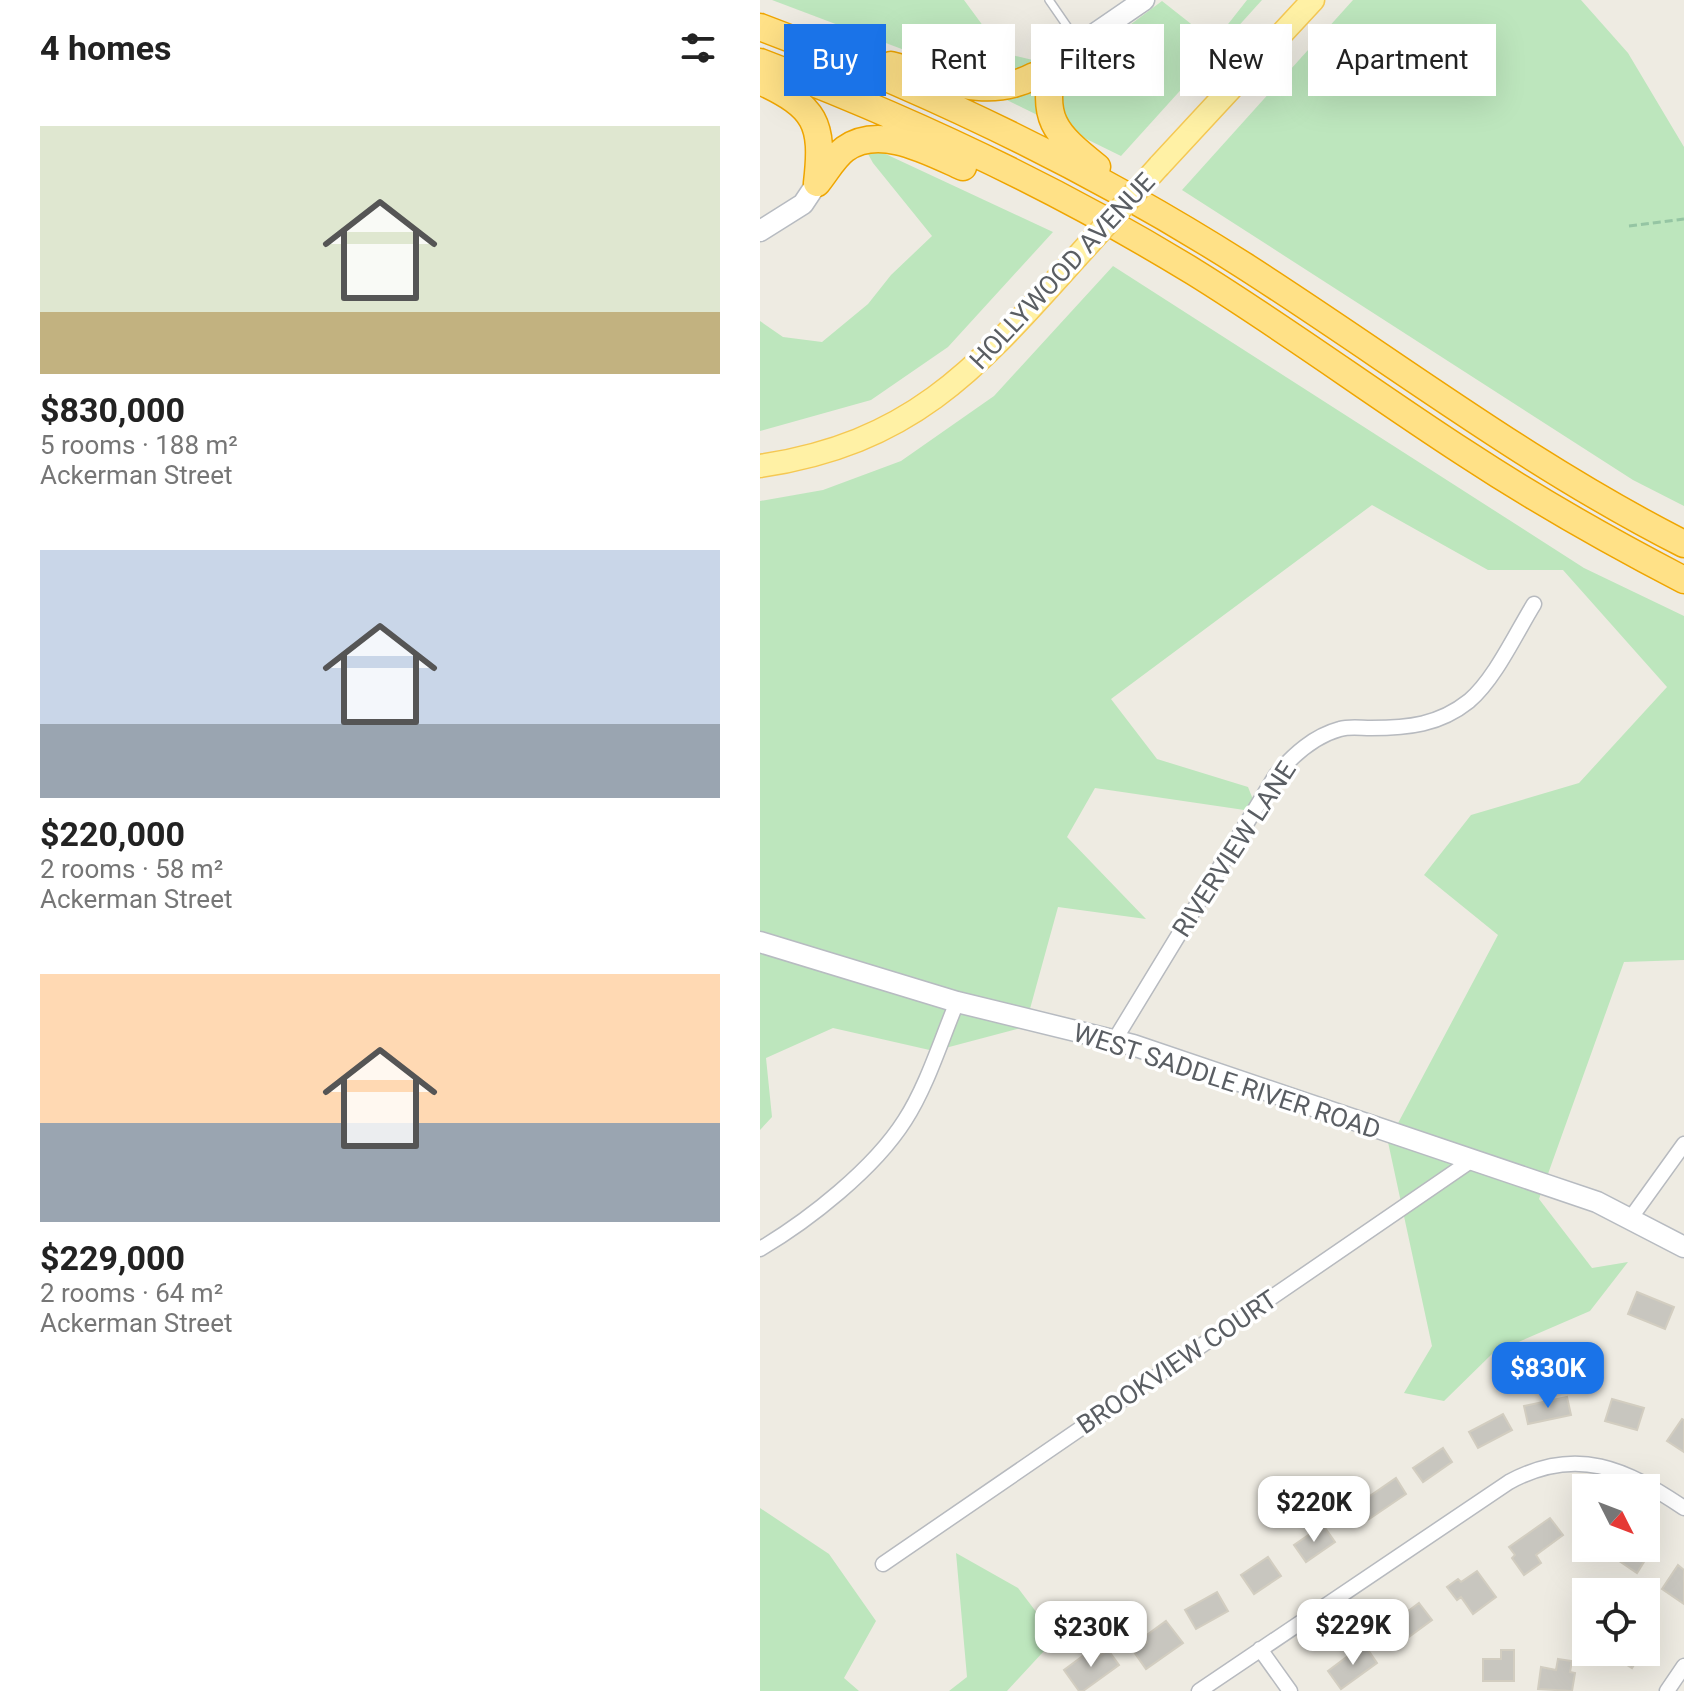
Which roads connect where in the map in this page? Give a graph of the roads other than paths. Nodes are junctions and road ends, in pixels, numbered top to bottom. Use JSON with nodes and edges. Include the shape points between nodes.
{"nodes":[{"id":1,"x":1049,"y":0,"type":"edge"},
{"id":2,"x":1144,"y":0,"type":"edge"},
{"id":3,"x":1313,"y":0,"type":"edge"},
{"id":4,"x":1066,"y":24,"type":"edge"},
{"id":5,"x":1109,"y":24,"type":"edge"},
{"id":6,"x":760,"y":27,"type":"edge"},
{"id":7,"x":784,"y":36,"type":"edge"},
{"id":8,"x":760,"y":62,"type":"edge"},
{"id":9,"x":886,"y":64,"type":"edge"},
{"id":10,"x":1031,"y":74,"type":"edge"},
{"id":11,"x":886,"y":79,"type":"edge"},
{"id":12,"x":760,"y":81,"type":"edge"},
{"id":13,"x":1048,"y":96,"type":"edge"},
{"id":14,"x":817,"y":183,"type":"junction"},
{"id":15,"x":1050,"y":191,"type":"junction"},
{"id":16,"x":1150,"y":209,"type":"junction"},
{"id":17,"x":760,"y":231,"type":"edge"},
{"id":18,"x":760,"y":466,"type":"edge"},
{"id":19,"x":1684,"y":544,"type":"edge"},
{"id":20,"x":1684,"y":580,"type":"edge"},
{"id":21,"x":1534,"y":604,"type":"dead end"},
{"id":22,"x":760,"y":942,"type":"edge"},
{"id":23,"x":957,"y":1002,"type":"junction"},
{"id":24,"x":1114,"y":1041,"type":"junction"},
{"id":25,"x":1684,"y":1144,"type":"edge"},
{"id":26,"x":1472,"y":1160,"type":"junction"},
{"id":27,"x":1630,"y":1219,"type":"junction"},
{"id":28,"x":1684,"y":1247,"type":"edge"},
{"id":29,"x":760,"y":1249,"type":"edge"},
{"id":30,"x":1684,"y":1508,"type":"edge"},
{"id":31,"x":883,"y":1564,"type":"dead end"},
{"id":32,"x":1260,"y":1649,"type":"junction"},
{"id":33,"x":1684,"y":1666,"type":"edge"},
{"id":34,"x":1199,"y":1691,"type":"edge"},
{"id":35,"x":1290,"y":1691,"type":"edge"},
{"id":36,"x":1667,"y":1691,"type":"edge"}],
"edges":[{"from":1,"to":4,"type":"lane"},
{"from":2,"to":5,"type":"street"},
{"from":3,"to":18,"type":"main road","name":"HOLLYWOOD AVENUE","bridge":true,"via":[[993,349],[940,395],[892,425],[841,447]]},
{"from":6,"to":7,"type":"highway"},
{"from":8,"to":15,"type":"highway","via":[[902,120]]},
{"from":9,"to":10,"type":"highway","via":[[960,86],[1001,87]]},
{"from":11,"to":16,"type":"highway","via":[[982,121]]},
{"from":12,"to":14,"type":"highway","via":[[795,101],[814,121],[821,144]]},
{"from":13,"to":16,"type":"highway","via":[[1055,129]]},
{"from":14,"to":15,"type":"highway","via":[[847,147],[886,139]]},
{"from":14,"to":17,"type":"street","via":[[803,204]]},
{"from":15,"to":20,"type":"highway","via":[[1215,285],[1508,480]]},
{"from":16,"to":19,"type":"highway","via":[[1514,446]]},
{"from":21,"to":24,"type":"street","name":"RIVERVIEW LANE","via":[[1487,680],[1458,709],[1441,719],[1400,728],[1343,728],[1321,736],[1290,759]]},
{"from":22,"to":23,"type":"street","name":"WEST SADDLE RIVER ROAD"},
{"from":23,"to":24,"type":"street","name":"WEST SADDLE RIVER ROAD"},
{"from":23,"to":29,"type":"street","via":[[905,1120],[847,1184]]},
{"from":24,"to":26,"type":"street","name":"WEST SADDLE RIVER ROAD"},
{"from":25,"to":27,"type":"street"},
{"from":26,"to":27,"type":"street","name":"WEST SADDLE RIVER ROAD","via":[[1597,1202]]},
{"from":26,"to":31,"type":"street","name":"BROOKVIEW COURT"},
{"from":27,"to":28,"type":"street","name":"WEST SADDLE RIVER ROAD"},
{"from":30,"to":32,"type":"street","via":[[1643,1481],[1603,1466],[1537,1470],[1509,1482]]},
{"from":32,"to":34,"type":"street"},
{"from":32,"to":35,"type":"street"},
{"from":33,"to":36,"type":"street"}]}
